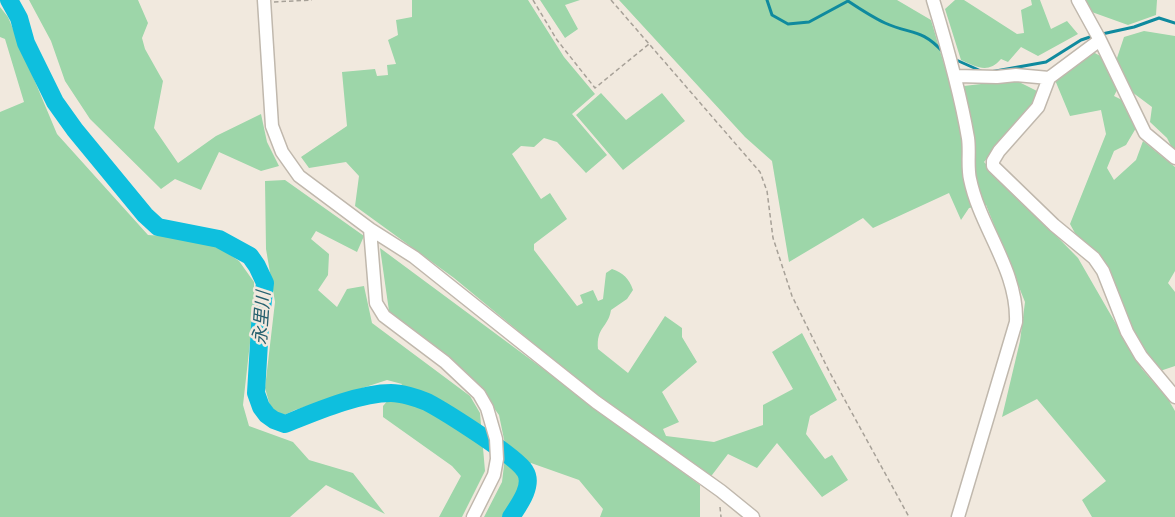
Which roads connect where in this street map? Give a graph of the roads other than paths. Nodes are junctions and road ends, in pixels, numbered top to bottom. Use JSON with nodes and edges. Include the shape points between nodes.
{"nodes":[{"id":1,"x":933,"y":0,"type":"edge"},
{"id":2,"x":1078,"y":0,"type":"edge"},
{"id":3,"x":264,"y":1,"type":"edge"},
{"id":4,"x":1098,"y":36,"type":"junction"},
{"id":5,"x":956,"y":76,"type":"junction"},
{"id":6,"x":1049,"y":78,"type":"junction"},
{"id":7,"x":1175,"y":158,"type":"edge"},
{"id":8,"x":370,"y":229,"type":"junction"},
{"id":9,"x":1175,"y":397,"type":"edge"},
{"id":10,"x":473,"y":517,"type":"edge"},
{"id":11,"x":753,"y":517,"type":"edge"},
{"id":12,"x":958,"y":517,"type":"edge"}],
"edges":[{"from":1,"to":5,"type":"street"},
{"from":2,"to":4,"type":"street"},
{"from":3,"to":8,"type":"street","via":[[272,126],[282,152],[299,176]]},
{"from":4,"to":6,"type":"street"},
{"from":4,"to":7,"type":"street","via":[[1144,133]]},
{"from":5,"to":6,"type":"street"},
{"from":5,"to":12,"type":"street","via":[[968,141],[969,178],[1017,306],[1016,322]]},
{"from":6,"to":9,"type":"street","via":[[1038,107],[999,151],[993,166],[1094,258],[1140,356]]},
{"from":8,"to":10,"type":"street","via":[[379,310],[445,362],[479,394],[487,408],[497,459],[494,475]]},
{"from":8,"to":11,"type":"street","via":[[414,257],[596,402]]}]}
